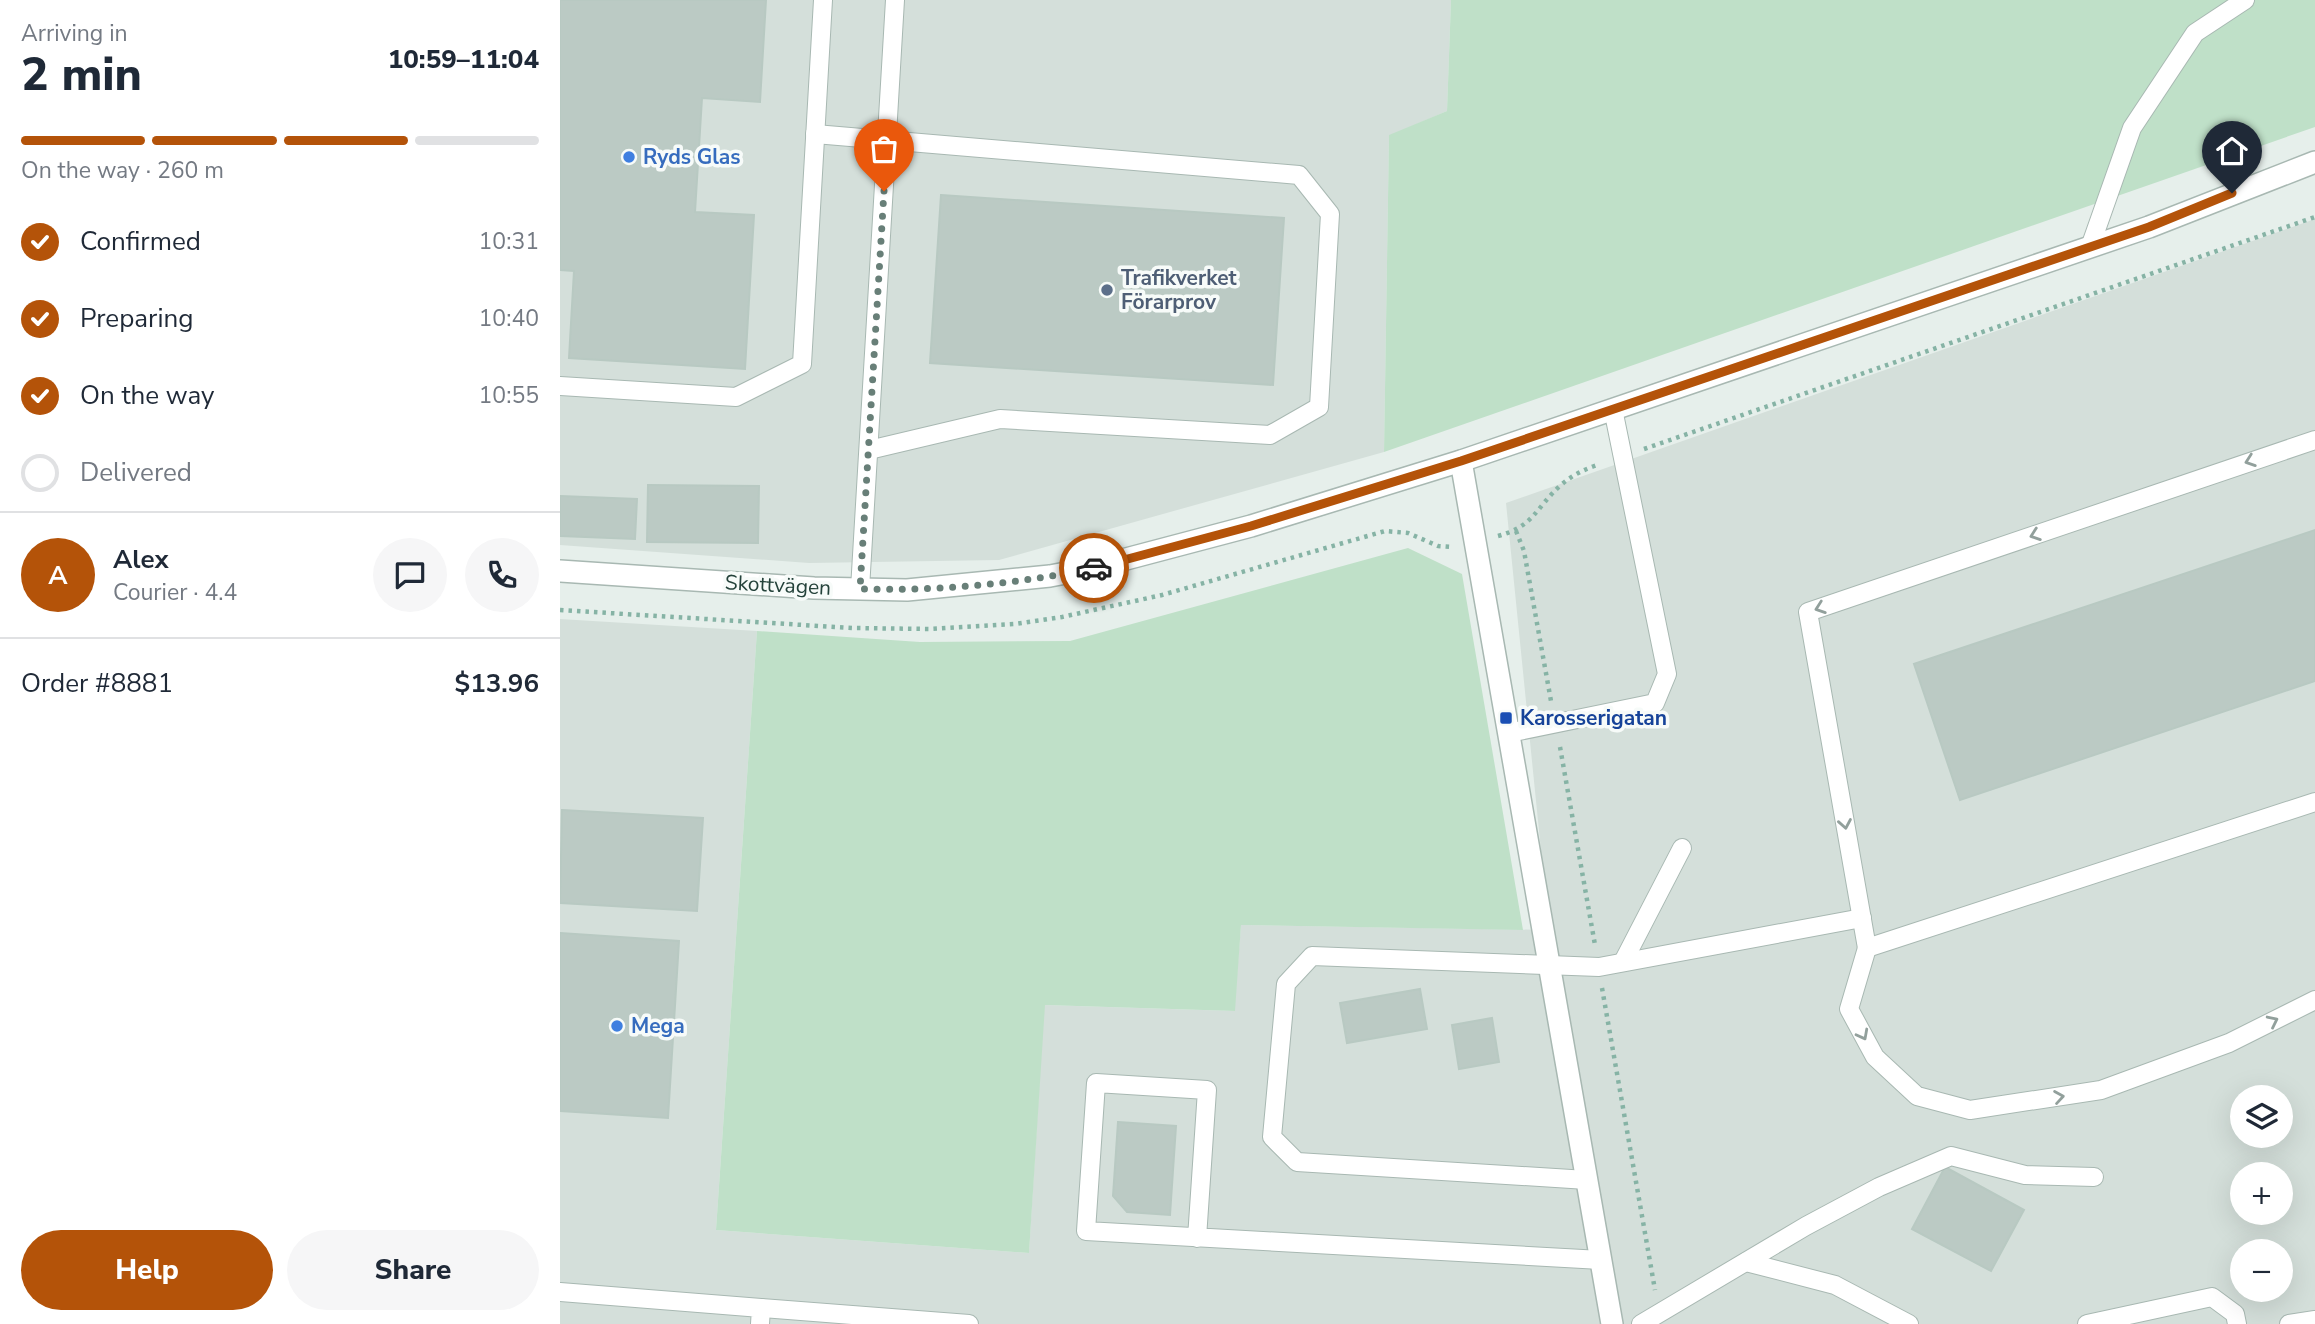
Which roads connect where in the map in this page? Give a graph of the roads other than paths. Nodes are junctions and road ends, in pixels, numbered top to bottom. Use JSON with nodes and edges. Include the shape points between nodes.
{"nodes":[{"id":1,"x":823,"y":0,"type":"edge"},
{"id":2,"x":895,"y":0,"type":"edge"},
{"id":3,"x":2245,"y":0,"type":"edge"},
{"id":4,"x":815,"y":134,"type":"junction"},
{"id":5,"x":888,"y":139,"type":"junction"},
{"id":6,"x":2315,"y":162,"type":"edge"},
{"id":7,"x":2090,"y":247,"type":"junction"},
{"id":8,"x":560,"y":386,"type":"edge"},
{"id":9,"x":1613,"y":409,"type":"junction"},
{"id":10,"x":2315,"y":440,"type":"edge"},
{"id":11,"x":869,"y":450,"type":"junction"},
{"id":12,"x":1461,"y":461,"type":"junction"},
{"id":13,"x":560,"y":571,"type":"edge"},
{"id":14,"x":860,"y":589,"type":"junction"},
{"id":15,"x":1508,"y":733,"type":"junction"},
{"id":16,"x":2315,"y":802,"type":"edge"},
{"id":17,"x":1682,"y":848,"type":"dead end"},
{"id":18,"x":1862,"y":918,"type":"junction"},
{"id":19,"x":1867,"y":948,"type":"junction"},
{"id":20,"x":1623,"y":962,"type":"junction"},
{"id":21,"x":1549,"y":965,"type":"junction"},
{"id":22,"x":2315,"y":1000,"type":"edge"},
{"id":23,"x":2094,"y":1177,"type":"dead end"},
{"id":24,"x":1587,"y":1180,"type":"junction"},
{"id":25,"x":1197,"y":1238,"type":"junction"},
{"id":26,"x":1601,"y":1260,"type":"junction"},
{"id":27,"x":1746,"y":1262,"type":"junction"},
{"id":28,"x":560,"y":1292,"type":"edge"},
{"id":29,"x":761,"y":1316,"type":"edge"},
{"id":30,"x":2315,"y":1320,"type":"edge"},
{"id":31,"x":969,"y":1324,"type":"edge"},
{"id":32,"x":1612,"y":1324,"type":"edge"},
{"id":33,"x":1641,"y":1324,"type":"edge"},
{"id":34,"x":1909,"y":1324,"type":"edge"},
{"id":35,"x":2087,"y":1324,"type":"edge"},
{"id":36,"x":2237,"y":1324,"type":"edge"},
{"id":37,"x":2289,"y":1324,"type":"edge"}],
"edges":[{"from":1,"to":4,"type":"lane"},
{"from":2,"to":5,"type":"lane"},
{"from":3,"to":7,"type":"lane","via":[[2195,33],[2132,128]]},
{"from":4,"to":5,"type":"lane"},
{"from":4,"to":8,"type":"lane","via":[[802,364],[736,397]]},
{"from":5,"to":11,"type":"lane"},
{"from":5,"to":11,"type":"lane","via":[[1298,175],[1330,214],[1319,407],[1270,435],[1000,419]]},
{"from":6,"to":7,"type":"street","name":"Skottvägen"},
{"from":7,"to":9,"type":"street","name":"Skottvägen"},
{"from":9,"to":12,"type":"street","name":"Skottvägen"},
{"from":9,"to":15,"type":"lane","via":[[1667,674],[1655,703]]},
{"from":10,"to":18,"type":"lane","one_way":true,"via":[[1808,612]]},
{"from":11,"to":14,"type":"lane"},
{"from":12,"to":14,"type":"street","name":"Skottvägen","via":[[1264,522],[1092,568],[950,588]]},
{"from":12,"to":15,"type":"street"},
{"from":13,"to":14,"type":"street","name":"Skottvägen"},
{"from":15,"to":21,"type":"street"},
{"from":16,"to":19,"type":"lane"},
{"from":17,"to":20,"type":"lane"},
{"from":18,"to":19,"type":"lane"},
{"from":18,"to":20,"type":"lane"},
{"from":19,"to":22,"type":"lane","one_way":true,"via":[[1849,1009],[1875,1057],[1917,1096],[1970,1110],[2101,1090],[2229,1043]]},
{"from":20,"to":21,"type":"lane","via":[[1599,967]]},
{"from":21,"to":24,"type":"street"},
{"from":21,"to":24,"type":"lane","via":[[1312,956],[1286,985],[1272,1137],[1297,1162]]},
{"from":23,"to":27,"type":"lane","via":[[2025,1175],[1951,1156],[1879,1187]]},
{"from":24,"to":26,"type":"street"},
{"from":25,"to":25,"type":"lane","via":[[1086,1231],[1096,1083],[1208,1090]]},
{"from":25,"to":26,"type":"lane"},
{"from":26,"to":32,"type":"street"},
{"from":27,"to":33,"type":"lane"},
{"from":27,"to":34,"type":"lane","via":[[1835,1285]]},
{"from":28,"to":29,"type":"lane"},
{"from":29,"to":31,"type":"lane"},
{"from":30,"to":37,"type":"lane"},
{"from":35,"to":36,"type":"lane","via":[[2212,1297],[2235,1314]]}]}
